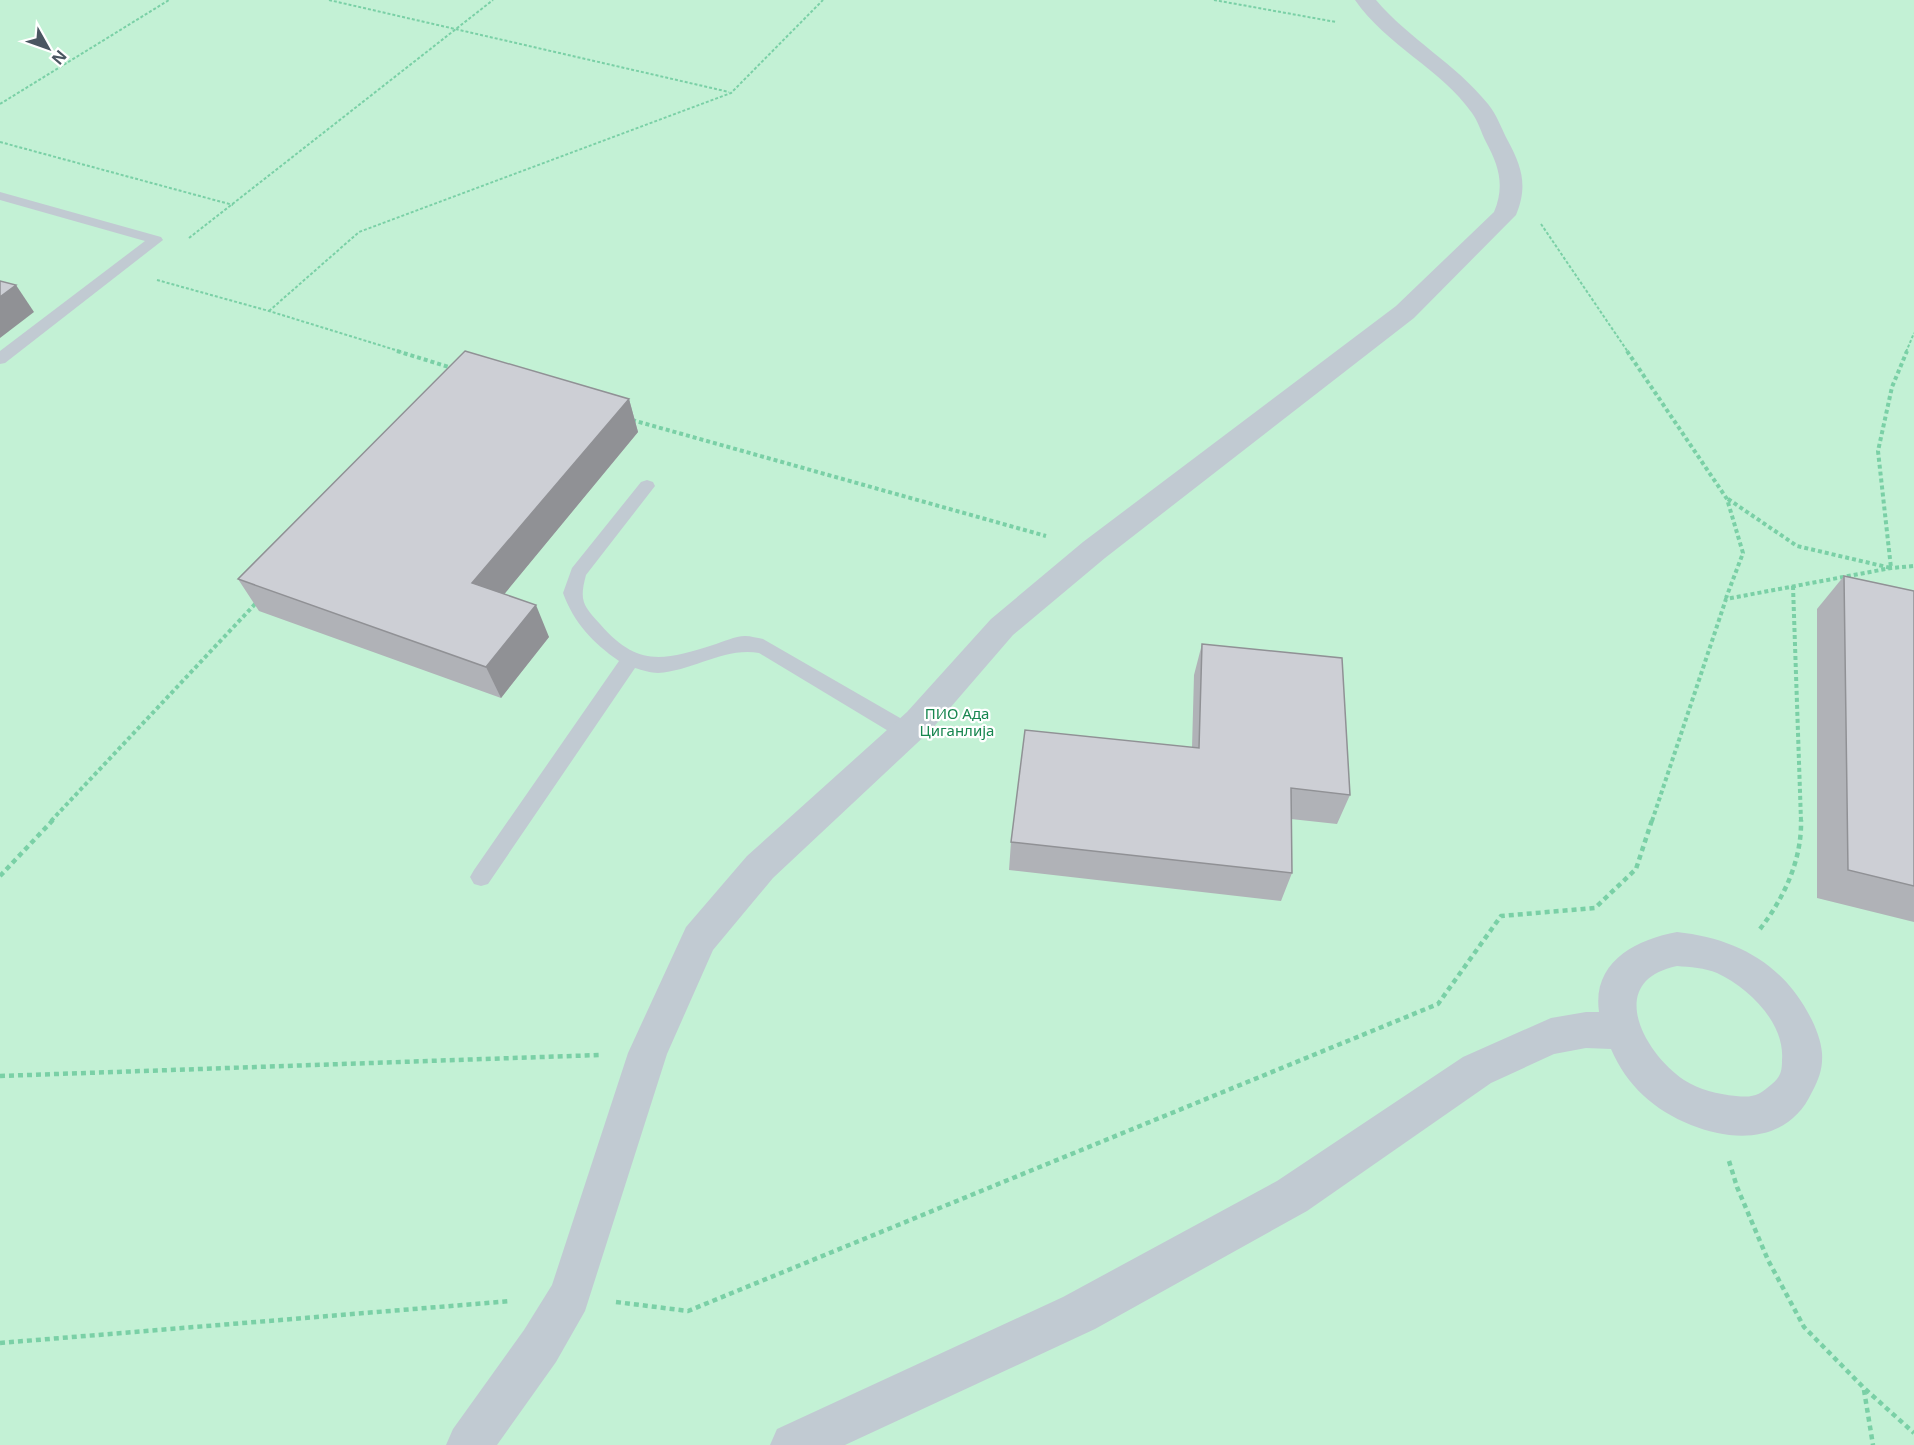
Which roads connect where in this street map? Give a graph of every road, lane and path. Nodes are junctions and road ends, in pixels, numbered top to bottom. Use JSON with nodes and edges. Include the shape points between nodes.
{"nodes":[{"id":1,"x":168,"y":0,"type":"edge"},
{"id":2,"x":329,"y":0,"type":"edge"},
{"id":3,"x":493,"y":0,"type":"edge"},
{"id":4,"x":823,"y":0,"type":"edge"},
{"id":5,"x":1214,"y":0,"type":"edge"},
{"id":6,"x":1365,"y":0,"type":"edge"},
{"id":7,"x":457,"y":28,"type":"junction"},
{"id":8,"x":1398,"y":34,"type":"junction"},
{"id":9,"x":731,"y":93,"type":"junction"},
{"id":10,"x":0,"y":104,"type":"edge"},
{"id":11,"x":0,"y":142,"type":"edge"},
{"id":12,"x":1515,"y":185,"type":"junction"},
{"id":13,"x":0,"y":196,"type":"edge"},
{"id":14,"x":233,"y":205,"type":"junction"},
{"id":15,"x":187,"y":240,"type":"dead end"},
{"id":16,"x":119,"y":269,"type":"junction"},
{"id":17,"x":269,"y":311,"type":"junction"},
{"id":18,"x":1914,"y":333,"type":"edge"},
{"id":19,"x":0,"y":359,"type":"edge"},
{"id":20,"x":460,"y":371,"type":"edge"},
{"id":21,"x":621,"y":417,"type":"edge"},
{"id":22,"x":647,"y":486,"type":"dead end"},
{"id":23,"x":1727,"y":499,"type":"junction"},
{"id":24,"x":1094,"y":550,"type":"junction"},
{"id":25,"x":1914,"y":566,"type":"edge"},
{"id":26,"x":1891,"y":568,"type":"junction"},
{"id":27,"x":1793,"y":586,"type":"junction"},
{"id":28,"x":260,"y":599,"type":"edge"},
{"id":29,"x":1726,"y":599,"type":"junction"},
{"id":30,"x":631,"y":659,"type":"junction"},
{"id":31,"x":907,"y":732,"type":"junction"},
{"id":32,"x":0,"y":876,"type":"edge"},
{"id":33,"x":481,"y":877,"type":"dead end"},
{"id":34,"x":1732,"y":961,"type":"junction"},
{"id":35,"x":1621,"y":1031,"type":"junction"},
{"id":36,"x":648,"y":1053,"type":"junction"},
{"id":37,"x":0,"y":1076,"type":"edge"},
{"id":38,"x":1713,"y":1114,"type":"junction"},
{"id":39,"x":570,"y":1296,"type":"junction"},
{"id":40,"x":0,"y":1343,"type":"edge"},
{"id":41,"x":1864,"y":1388,"type":"junction"},
{"id":42,"x":1914,"y":1433,"type":"edge"},
{"id":43,"x":469,"y":1445,"type":"edge"},
{"id":44,"x":793,"y":1445,"type":"edge"},
{"id":45,"x":1873,"y":1445,"type":"edge"}],
"edges":[{"from":1,"to":10,"type":"path"},
{"from":2,"to":7,"type":"path"},
{"from":3,"to":7,"type":"path"},
{"from":4,"to":9,"type":"path"},
{"from":5,"to":8,"type":"path"},
{"from":6,"to":8,"type":"street"},
{"from":7,"to":9,"type":"path"},
{"from":7,"to":14,"type":"path"},
{"from":8,"to":12,"type":"street","via":[[1438,65],[1479,107],[1504,153]]},
{"from":9,"to":17,"type":"path","via":[[359,232]]},
{"from":11,"to":14,"type":"path"},
{"from":12,"to":23,"type":"path"},
{"from":12,"to":24,"type":"street","via":[[1504,215],[1405,312]]},
{"from":13,"to":16,"type":"lane","via":[[156,240]]},
{"from":14,"to":15,"type":"path"},
{"from":16,"to":17,"type":"path"},
{"from":16,"to":19,"type":"lane"},
{"from":17,"to":20,"type":"path"},
{"from":18,"to":26,"type":"path","via":[[1892,387],[1878,451]]},
{"from":21,"to":24,"type":"path"},
{"from":22,"to":30,"type":"lane","via":[[578,573],[572,593],[579,612],[604,641]]},
{"from":23,"to":26,"type":"path","via":[[1797,546]]},
{"from":23,"to":29,"type":"path","via":[[1743,553]]},
{"from":24,"to":31,"type":"street","via":[[1002,627]]},
{"from":25,"to":26,"type":"path"},
{"from":26,"to":27,"type":"path"},
{"from":27,"to":29,"type":"path"},
{"from":27,"to":34,"type":"path","via":[[1801,827],[1795,867],[1780,906]]},
{"from":28,"to":32,"type":"path"},
{"from":29,"to":39,"type":"path","via":[[1636,868],[1594,908],[1501,916],[1438,1004],[688,1311]]},
{"from":30,"to":31,"type":"lane","via":[[656,666],[743,643],[764,646]]},
{"from":30,"to":33,"type":"lane"},
{"from":31,"to":36,"type":"street","via":[[760,867],[699,939]]},
{"from":34,"to":35,"type":"street","via":[[1703,951],[1677,949],[1653,954],[1634,965],[1621,983],[1617,1005]]},
{"from":34,"to":38,"type":"street","via":[[1758,978],[1780,1000],[1796,1026],[1803,1052],[1802,1078],[1790,1098],[1770,1112],[1744,1118]]},
{"from":35,"to":38,"type":"street","via":[[1634,1058],[1656,1082],[1683,1101]]},
{"from":35,"to":44,"type":"street","via":[[1586,1030],[1551,1036],[1477,1070],[1292,1196],[1090,1308]]},
{"from":36,"to":37,"type":"path"},
{"from":36,"to":39,"type":"street"},
{"from":38,"to":41,"type":"path","via":[[1737,1187],[1768,1260],[1804,1327]]},
{"from":39,"to":40,"type":"path"},
{"from":39,"to":43,"type":"street","via":[[540,1346]]},
{"from":41,"to":42,"type":"path"},
{"from":41,"to":45,"type":"path"}]}
